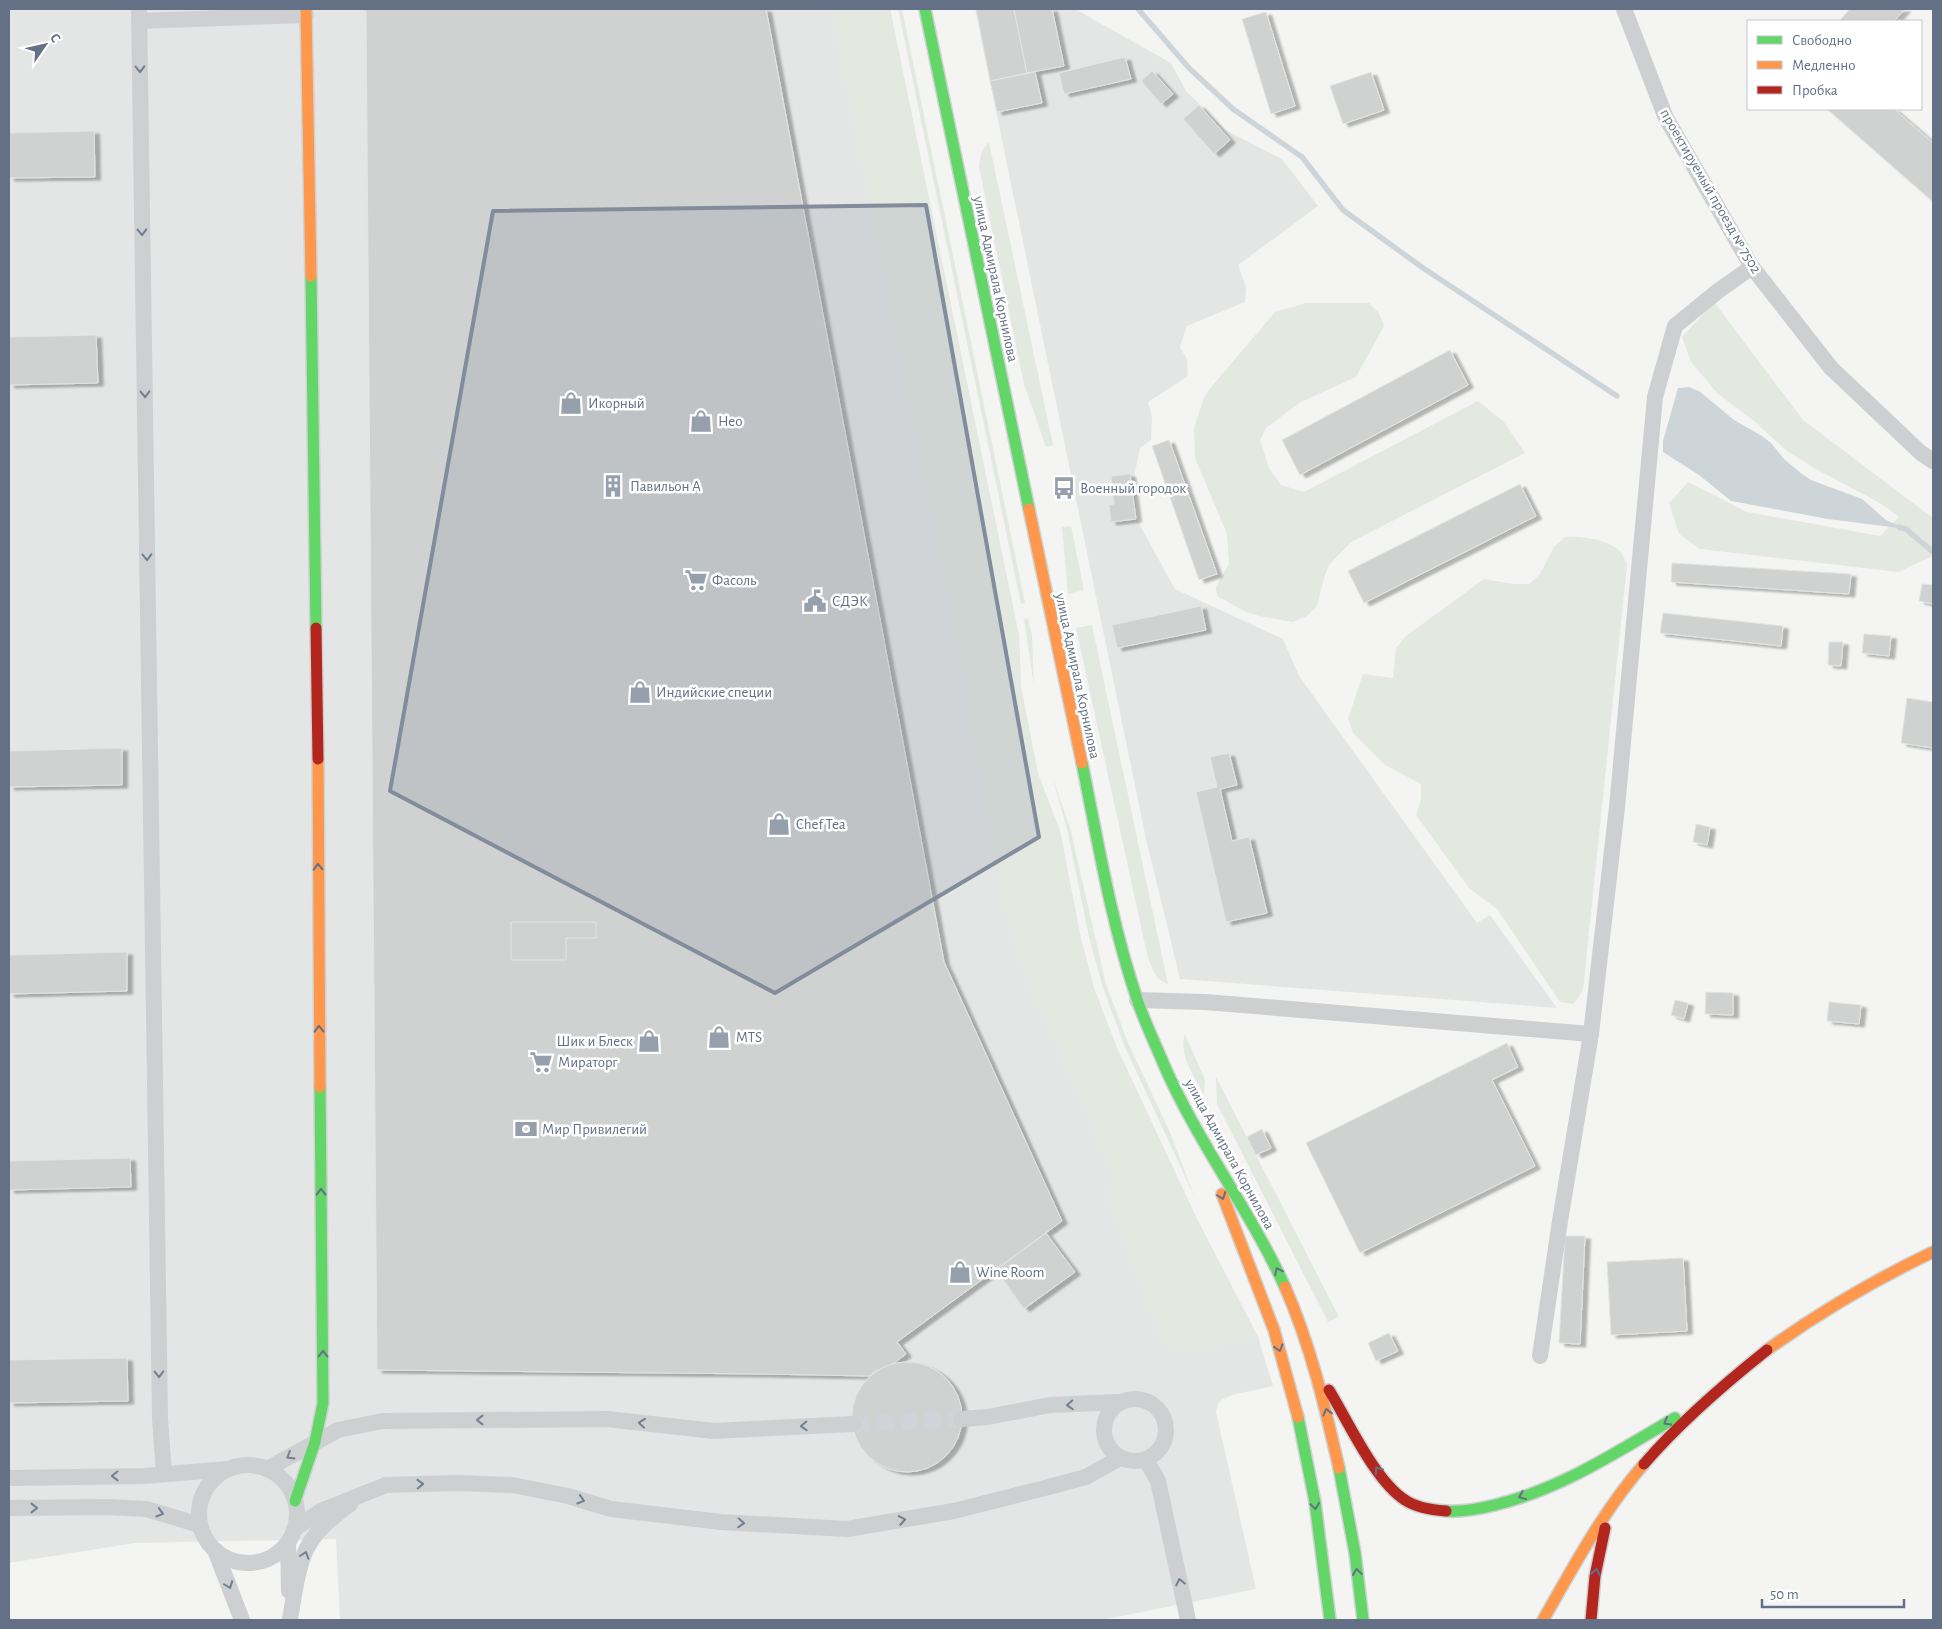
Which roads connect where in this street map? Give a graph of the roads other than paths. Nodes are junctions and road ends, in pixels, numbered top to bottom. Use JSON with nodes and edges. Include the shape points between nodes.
{"nodes":[{"id":1,"x":925,"y":9,"type":"edge"},
{"id":2,"x":1624,"y":9,"type":"edge"},
{"id":3,"x":306,"y":12,"type":"edge"},
{"id":4,"x":139,"y":15,"type":"edge"},
{"id":5,"x":1752,"y":267,"type":"junction"},
{"id":6,"x":1933,"y":461,"type":"edge"},
{"id":7,"x":1137,"y":1000,"type":"junction"},
{"id":8,"x":1591,"y":1034,"type":"junction"},
{"id":9,"x":1199,"y":1134,"type":"junction"},
{"id":10,"x":1933,"y":1252,"type":"edge"},
{"id":11,"x":1540,"y":1356,"type":"dead end"},
{"id":12,"x":1316,"y":1370,"type":"junction"},
{"id":13,"x":1709,"y":1399,"type":"junction"},
{"id":14,"x":1118,"y":1402,"type":"junction"},
{"id":15,"x":961,"y":1419,"type":"tunnel mouth"},
{"id":16,"x":853,"y":1424,"type":"tunnel mouth"},
{"id":17,"x":315,"y":1442,"type":"junction"},
{"id":18,"x":1120,"y":1458,"type":"junction"},
{"id":19,"x":1146,"y":1460,"type":"junction"},
{"id":20,"x":228,"y":1469,"type":"junction"},
{"id":21,"x":267,"y":1469,"type":"junction"},
{"id":22,"x":164,"y":1474,"type":"junction"},
{"id":23,"x":9,"y":1478,"type":"edge"},
{"id":24,"x":386,"y":1485,"type":"junction"},
{"id":25,"x":295,"y":1501,"type":"junction"},
{"id":26,"x":9,"y":1508,"type":"edge"},
{"id":27,"x":1608,"y":1511,"type":"junction"},
{"id":28,"x":200,"y":1525,"type":"junction"},
{"id":29,"x":291,"y":1535,"type":"junction"},
{"id":30,"x":215,"y":1550,"type":"junction"},
{"id":31,"x":1323,"y":1566,"type":"junction"},
{"id":32,"x":242,"y":1620,"type":"edge"},
{"id":33,"x":290,"y":1620,"type":"edge"},
{"id":34,"x":1188,"y":1620,"type":"edge"},
{"id":35,"x":1320,"y":1620,"type":"edge"},
{"id":36,"x":1330,"y":1620,"type":"edge"},
{"id":37,"x":1363,"y":1620,"type":"edge"},
{"id":38,"x":1543,"y":1620,"type":"edge"},
{"id":39,"x":1591,"y":1620,"type":"edge"}],
"edges":[{"from":1,"to":7,"type":"street","name":"улица Адмирала Корнилова","via":[[1093,823],[1116,928]]},
{"from":2,"to":5,"type":"street","name":"проектируемый проезд № 7502","via":[[1666,118]]},
{"from":3,"to":4,"type":"street"},
{"from":17,"to":3,"type":"street","one_way":true,"via":[[323,1403],[323,1319],[315,454]]},
{"from":4,"to":22,"type":"street","one_way":true,"via":[[158,1344]]},
{"from":5,"to":6,"type":"street","name":"проектируемый проезд № 7502","via":[[1831,368]]},
{"from":5,"to":8,"type":"street","via":[[1675,326],[1655,397],[1617,807]]},
{"from":7,"to":8,"type":"street","via":[[1205,1002]]},
{"from":7,"to":9,"type":"street","name":"улица Адмирала Корнилова","via":[[1165,1067]]},
{"from":8,"to":11,"type":"street"},
{"from":12,"to":9,"type":"street","name":"улица Адмирала Корнилова","one_way":true,"via":[[1298,1316],[1279,1274]]},
{"from":9,"to":31,"type":"street","one_way":true,"via":[[1274,1330],[1302,1433]]},
{"from":10,"to":13,"type":"street","via":[[1864,1286],[1815,1316]]},
{"from":13,"to":12,"type":"street","one_way":true,"via":[[1608,1459],[1559,1482],[1503,1504],[1458,1513],[1441,1512],[1420,1508],[1392,1489],[1378,1472]]},
{"from":37,"to":12,"type":"street","one_way":true,"via":[[1340,1471]]},
{"from":13,"to":27,"type":"street","via":[[1662,1443]]},
{"from":14,"to":15,"type":"street","one_way":true,"via":[[1050,1405]]},
{"from":14,"to":18,"type":"street","via":[[1106,1414],[1103,1431],[1107,1447]]},
{"from":14,"to":19,"type":"street","via":[[1134,1398],[1151,1402],[1163,1415],[1167,1433],[1160,1450]]},
{"from":16,"to":17,"type":"street","one_way":true,"via":[[714,1431],[608,1419],[382,1421],[338,1430]]},
{"from":17,"to":21,"type":"street","one_way":true},
{"from":17,"to":25,"type":"street"},
{"from":18,"to":19,"type":"street","via":[[1133,1462]]},
{"from":24,"to":18,"type":"street","one_way":true,"via":[[512,1485],[568,1496],[611,1509],[721,1522],[847,1530],[954,1510],[1041,1489],[1086,1476]]},
{"from":34,"to":19,"type":"street","one_way":true,"via":[[1158,1481]]},
{"from":20,"to":21,"type":"street","via":[[254,1466]]},
{"from":20,"to":22,"type":"street"},
{"from":20,"to":28,"type":"street","via":[[212,1481],[202,1498]]},
{"from":21,"to":25,"type":"street","via":[[288,1486]]},
{"from":22,"to":23,"type":"street","one_way":true},
{"from":24,"to":29,"type":"street","via":[[321,1511]]},
{"from":33,"to":24,"type":"street","one_way":true,"via":[[307,1548],[342,1510],[362,1495]]},
{"from":25,"to":29,"type":"street","via":[[297,1515]]},
{"from":26,"to":28,"type":"street","one_way":true,"via":[[146,1509]]},
{"from":27,"to":38,"type":"street"},
{"from":39,"to":27,"type":"street","one_way":true,"via":[[1595,1576]]},
{"from":28,"to":30,"type":"street"},
{"from":29,"to":30,"type":"street","via":[[273,1555],[253,1563],[226,1558]]},
{"from":29,"to":33,"type":"street"},
{"from":30,"to":32,"type":"street","one_way":true},
{"from":31,"to":35,"type":"street"},
{"from":31,"to":36,"type":"street"}]}
